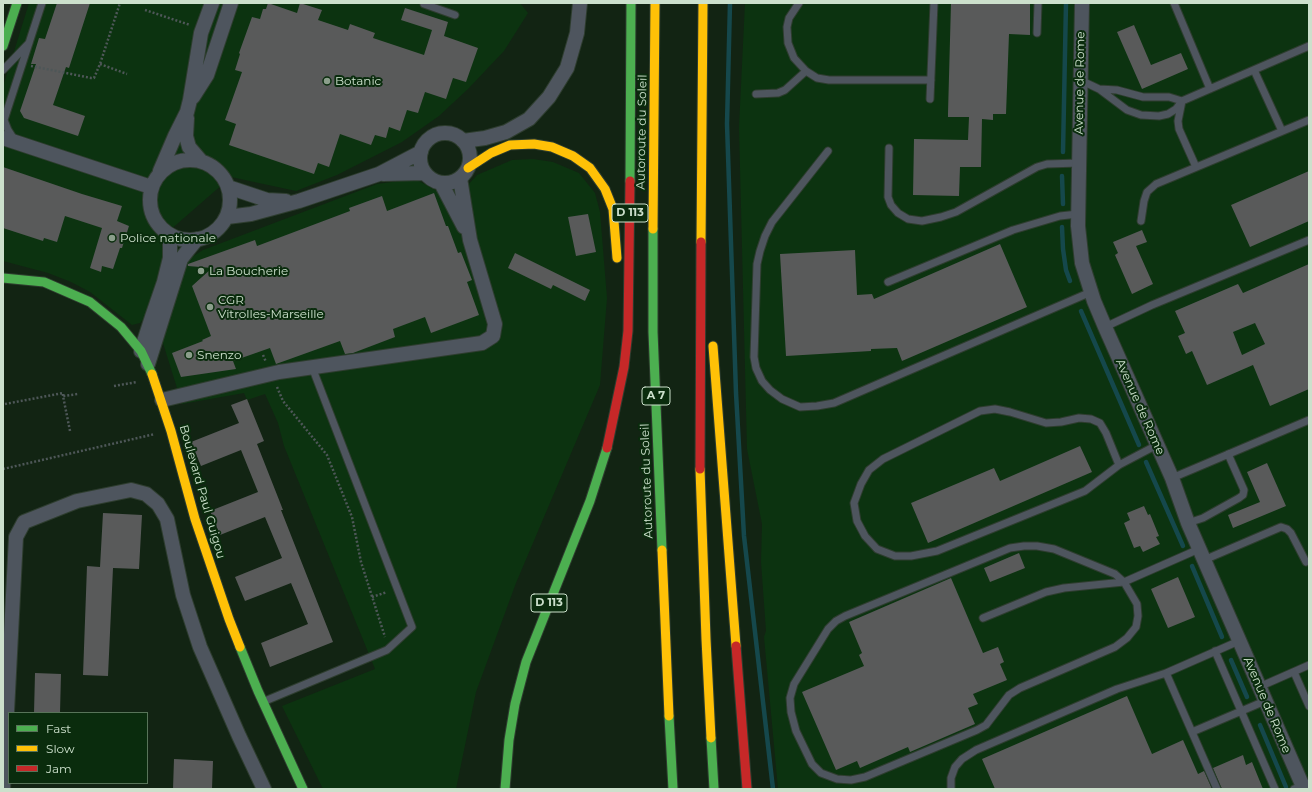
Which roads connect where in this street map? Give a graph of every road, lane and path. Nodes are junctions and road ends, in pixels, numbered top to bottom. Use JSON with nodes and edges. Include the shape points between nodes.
{"nodes":[{"id":1,"x":17,"y":3,"type":"edge"},
{"id":2,"x":42,"y":3,"type":"edge"},
{"id":3,"x":120,"y":3,"type":"edge"},
{"id":4,"x":212,"y":3,"type":"edge"},
{"id":5,"x":231,"y":3,"type":"edge"},
{"id":6,"x":424,"y":3,"type":"edge"},
{"id":7,"x":580,"y":3,"type":"edge"},
{"id":8,"x":631,"y":3,"type":"edge"},
{"id":9,"x":655,"y":3,"type":"edge"},
{"id":10,"x":703,"y":3,"type":"edge"},
{"id":11,"x":799,"y":3,"type":"edge"},
{"id":12,"x":934,"y":3,"type":"edge"},
{"id":13,"x":1038,"y":3,"type":"edge"},
{"id":14,"x":1082,"y":3,"type":"edge"},
{"id":15,"x":1174,"y":3,"type":"edge"},
{"id":16,"x":145,"y":10,"type":"dead end"},
{"id":17,"x":646,"y":11,"type":"dead end"},
{"id":18,"x":455,"y":15,"type":"dead end"},
{"id":19,"x":201,"y":33,"type":"junction"},
{"id":20,"x":1037,"y":33,"type":"dead end"},
{"id":21,"x":30,"y":41,"type":"junction"},
{"id":22,"x":3,"y":46,"type":"edge"},
{"id":23,"x":1309,"y":46,"type":"edge"},
{"id":24,"x":23,"y":63,"type":"junction"},
{"id":25,"x":100,"y":64,"type":"junction"},
{"id":26,"x":3,"y":70,"type":"edge"},
{"id":27,"x":1254,"y":70,"type":"junction"},
{"id":28,"x":806,"y":71,"type":"junction"},
{"id":29,"x":127,"y":74,"type":"dead end"},
{"id":30,"x":931,"y":80,"type":"junction"},
{"id":31,"x":1080,"y":80,"type":"junction"},
{"id":32,"x":1099,"y":89,"type":"junction"},
{"id":33,"x":1210,"y":89,"type":"junction"},
{"id":34,"x":756,"y":94,"type":"dead end"},
{"id":35,"x":930,"y":99,"type":"dead end"},
{"id":36,"x":1182,"y":101,"type":"junction"},
{"id":37,"x":189,"y":106,"type":"junction"},
{"id":38,"x":1309,"y":120,"type":"edge"},
{"id":39,"x":1282,"y":131,"type":"junction"},
{"id":40,"x":10,"y":140,"type":"edge"},
{"id":41,"x":463,"y":141,"type":"junction"},
{"id":42,"x":888,"y":148,"type":"dead end"},
{"id":43,"x":828,"y":151,"type":"dead end"},
{"id":44,"x":421,"y":152,"type":"junction"},
{"id":45,"x":201,"y":161,"type":"junction"},
{"id":46,"x":1079,"y":163,"type":"junction"},
{"id":47,"x":1196,"y":167,"type":"junction"},
{"id":48,"x":159,"y":173,"type":"junction"},
{"id":49,"x":424,"y":173,"type":"junction"},
{"id":50,"x":464,"y":173,"type":"junction"},
{"id":51,"x":379,"y":174,"type":"junction"},
{"id":52,"x":653,"y":178,"type":"junction"},
{"id":53,"x":442,"y":183,"type":"junction"},
{"id":54,"x":151,"y":187,"type":"junction"},
{"id":55,"x":228,"y":187,"type":"junction"},
{"id":56,"x":298,"y":201,"type":"junction"},
{"id":57,"x":1078,"y":214,"type":"junction"},
{"id":58,"x":227,"y":217,"type":"junction"},
{"id":59,"x":1141,"y":222,"type":"dead end"},
{"id":60,"x":170,"y":235,"type":"junction"},
{"id":61,"x":197,"y":240,"type":"junction"},
{"id":62,"x":470,"y":240,"type":"junction"},
{"id":63,"x":1309,"y":240,"type":"edge"},
{"id":64,"x":701,"y":246,"type":"junction"},
{"id":65,"x":618,"y":264,"type":"dead end"},
{"id":66,"x":4,"y":278,"type":"edge"},
{"id":67,"x":888,"y":282,"type":"dead end"},
{"id":68,"x":1091,"y":292,"type":"junction"},
{"id":69,"x":710,"y":316,"type":"dead end"},
{"id":70,"x":152,"y":317,"type":"junction"},
{"id":71,"x":120,"y":327,"type":"junction"},
{"id":72,"x":1105,"y":327,"type":"junction"},
{"id":73,"x":619,"y":330,"type":"dead end"},
{"id":74,"x":712,"y":340,"type":"dead end"},
{"id":75,"x":141,"y":352,"type":"junction"},
{"id":76,"x":263,"y":355,"type":"dead end"},
{"id":77,"x":148,"y":364,"type":"junction"},
{"id":78,"x":312,"y":367,"type":"junction"},
{"id":79,"x":275,"y":373,"type":"junction"},
{"id":80,"x":114,"y":386,"type":"dead end"},
{"id":81,"x":140,"y":387,"type":"dead end"},
{"id":82,"x":78,"y":394,"type":"dead end"},
{"id":83,"x":63,"y":396,"type":"junction"},
{"id":84,"x":162,"y":400,"type":"junction"},
{"id":85,"x":5,"y":404,"type":"dead end"},
{"id":86,"x":1309,"y":420,"type":"edge"},
{"id":87,"x":613,"y":422,"type":"junction"},
{"id":88,"x":70,"y":431,"type":"dead end"},
{"id":89,"x":171,"y":431,"type":"junction"},
{"id":90,"x":1157,"y":445,"type":"junction"},
{"id":91,"x":1228,"y":454,"type":"junction"},
{"id":92,"x":1119,"y":465,"type":"junction"},
{"id":93,"x":3,"y":469,"type":"edge"},
{"id":94,"x":1172,"y":478,"type":"junction"},
{"id":95,"x":1188,"y":523,"type":"junction"},
{"id":96,"x":1201,"y":554,"type":"junction"},
{"id":97,"x":1306,"y":562,"type":"dead end"},
{"id":98,"x":1124,"y":582,"type":"junction"},
{"id":99,"x":397,"y":590,"type":"junction"},
{"id":100,"x":372,"y":597,"type":"junction"},
{"id":101,"x":983,"y":618,"type":"dead end"},
{"id":102,"x":1239,"y":641,"type":"junction"},
{"id":103,"x":387,"y":650,"type":"junction"},
{"id":104,"x":1215,"y":651,"type":"junction"},
{"id":105,"x":1309,"y":665,"type":"edge"},
{"id":106,"x":1294,"y":672,"type":"junction"},
{"id":107,"x":1166,"y":673,"type":"junction"},
{"id":108,"x":1259,"y":687,"type":"junction"},
{"id":109,"x":1265,"y":701,"type":"junction"},
{"id":110,"x":263,"y":702,"type":"junction"},
{"id":111,"x":1309,"y":706,"type":"edge"},
{"id":112,"x":1241,"y":712,"type":"junction"},
{"id":113,"x":1192,"y":732,"type":"junction"},
{"id":114,"x":1302,"y":787,"type":"edge"},
{"id":115,"x":3,"y":789,"type":"edge"},
{"id":116,"x":264,"y":789,"type":"edge"},
{"id":117,"x":303,"y":789,"type":"edge"},
{"id":118,"x":505,"y":789,"type":"edge"},
{"id":119,"x":673,"y":789,"type":"edge"},
{"id":120,"x":714,"y":789,"type":"edge"},
{"id":121,"x":747,"y":789,"type":"edge"},
{"id":122,"x":952,"y":789,"type":"edge"},
{"id":123,"x":1217,"y":789,"type":"edge"},
{"id":124,"x":1275,"y":789,"type":"edge"}],
"edges":[{"from":1,"to":22,"type":"main road"},
{"from":2,"to":21,"type":"lane"},
{"from":3,"to":25,"type":"path"},
{"from":4,"to":19,"type":"street"},
{"from":5,"to":37,"type":"street","via":[[208,75]]},
{"from":6,"to":18,"type":"lane"},
{"from":7,"to":41,"type":"street","via":[[578,33],[567,68],[549,97],[529,119],[506,132]]},
{"from":8,"to":87,"type":"main road","number":"D 113","via":[[628,331]]},
{"from":9,"to":52,"type":"main road","name":"Autoroute du Soleil","number":"A 7"},
{"from":10,"to":64,"type":"main road"},
{"from":11,"to":28,"type":"lane","via":[[789,18],[788,43],[794,58]]},
{"from":12,"to":30,"type":"lane"},
{"from":13,"to":20,"type":"lane"},
{"from":14,"to":31,"type":"street","name":"Avenue de Rome"},
{"from":15,"to":33,"type":"lane"},
{"from":16,"to":19,"type":"path","via":[[197,27]]},
{"from":17,"to":52,"type":"main road"},
{"from":19,"to":37,"type":"street"},
{"from":21,"to":24,"type":"lane"},
{"from":21,"to":26,"type":"lane"},
{"from":23,"to":27,"type":"lane"},
{"from":24,"to":25,"type":"path","via":[[91,78],[96,76]]},
{"from":24,"to":40,"type":"lane","via":[[4,120]]},
{"from":25,"to":29,"type":"path"},
{"from":27,"to":33,"type":"lane"},
{"from":27,"to":39,"type":"lane"},
{"from":28,"to":30,"type":"lane","via":[[817,78],[829,80]]},
{"from":28,"to":34,"type":"lane","via":[[785,90],[778,93]]},
{"from":30,"to":35,"type":"lane"},
{"from":31,"to":32,"type":"lane"},
{"from":31,"to":46,"type":"street","name":"Avenue de Rome"},
{"from":32,"to":36,"type":"lane","via":[[1117,90],[1143,97],[1169,97]]},
{"from":32,"to":36,"type":"lane","via":[[1127,110],[1141,115],[1168,114]]},
{"from":33,"to":36,"type":"lane"},
{"from":36,"to":47,"type":"lane","via":[[1179,130]]},
{"from":37,"to":45,"type":"street","via":[[186,136],[190,147]]},
{"from":37,"to":48,"type":"street"},
{"from":38,"to":39,"type":"lane"},
{"from":39,"to":47,"type":"lane"},
{"from":40,"to":54,"type":"street"},
{"from":41,"to":44,"type":"street","via":[[457,136],[442,133],[428,139]]},
{"from":41,"to":50,"type":"street","via":[[470,154],[470,161]]},
{"from":42,"to":46,"type":"lane","via":[[888,197],[891,205],[898,213],[922,221],[956,212],[1038,167],[1047,164]]},
{"from":43,"to":68,"type":"lane","via":[[772,222],[757,264],[754,357],[756,368],[762,381],[782,399],[800,407],[834,403]]},
{"from":44,"to":49,"type":"street"},
{"from":44,"to":51,"type":"street"},
{"from":45,"to":48,"type":"street","via":[[178,161]]},
{"from":45,"to":55,"type":"street","via":[[213,166],[222,175]]},
{"from":46,"to":57,"type":"street","name":"Avenue de Rome"},
{"from":47,"to":59,"type":"lane","via":[[1156,184],[1147,192]]},
{"from":48,"to":54,"type":"street"},
{"from":49,"to":51,"type":"street"},
{"from":49,"to":53,"type":"street"},
{"from":50,"to":53,"type":"street","via":[[448,183]]},
{"from":50,"to":62,"type":"street"},
{"from":50,"to":65,"type":"main road","via":[[491,153],[510,145],[552,147],[573,156],[590,168],[605,189],[613,209]]},
{"from":51,"to":56,"type":"street"},
{"from":52,"to":119,"type":"main road","name":"Autoroute du Soleil","number":"A 7","via":[[653,332]]},
{"from":53,"to":62,"type":"street"},
{"from":54,"to":60,"type":"street","via":[[149,201],[152,214],[159,226]]},
{"from":55,"to":56,"type":"street","via":[[267,200]]},
{"from":55,"to":58,"type":"street","via":[[230,207]]},
{"from":56,"to":58,"type":"street","via":[[251,214]]},
{"from":57,"to":67,"type":"lane","via":[[1060,216],[1013,230]]},
{"from":57,"to":68,"type":"street","name":"Avenue de Rome","via":[[1082,263]]},
{"from":58,"to":61,"type":"street","via":[[215,232]]},
{"from":60,"to":61,"type":"street"},
{"from":60,"to":70,"type":"street","via":[[171,254]]},
{"from":61,"to":77,"type":"street","via":[[182,259]]},
{"from":62,"to":78,"type":"street","via":[[495,324],[493,336],[482,342]]},
{"from":63,"to":72,"type":"lane"},
{"from":64,"to":69,"type":"main road"},
{"from":64,"to":120,"type":"main road","via":[[699,445]]},
{"from":66,"to":71,"type":"main road","name":"Boulevard Paul Guigou","via":[[44,282],[90,302]]},
{"from":68,"to":72,"type":"street","name":"Avenue de Rome"},
{"from":70,"to":71,"type":"street","via":[[140,326]]},
{"from":70,"to":75,"type":"street"},
{"from":71,"to":75,"type":"main road","name":"Boulevard Paul Guigou"},
{"from":72,"to":90,"type":"street","name":"Avenue de Rome"},
{"from":73,"to":87,"type":"main road"},
{"from":74,"to":121,"type":"main road"},
{"from":75,"to":77,"type":"main road","name":"Boulevard Paul Guigou"},
{"from":76,"to":79,"type":"path"},
{"from":77,"to":84,"type":"main road","name":"Boulevard Paul Guigou"},
{"from":78,"to":79,"type":"street"},
{"from":78,"to":99,"type":"lane"},
{"from":79,"to":84,"type":"street"},
{"from":79,"to":100,"type":"path","via":[[283,401],[328,455],[352,517],[361,562]]},
{"from":80,"to":81,"type":"path","via":[[137,382]]},
{"from":82,"to":83,"type":"path"},
{"from":83,"to":85,"type":"path","via":[[62,393]]},
{"from":83,"to":88,"type":"path"},
{"from":84,"to":89,"type":"main road","name":"Boulevard Paul Guigou"},
{"from":86,"to":91,"type":"lane"},
{"from":87,"to":118,"type":"main road","number":"D 113","via":[[590,501],[526,662],[509,740]]},
{"from":89,"to":93,"type":"path"},
{"from":89,"to":110,"type":"main road","name":"Boulevard Paul Guigou","via":[[195,519],[229,619]]},
{"from":90,"to":92,"type":"lane"},
{"from":90,"to":94,"type":"street","name":"Avenue de Rome"},
{"from":91,"to":94,"type":"lane"},
{"from":91,"to":95,"type":"lane","via":[[1244,490],[1243,495],[1203,518]]},
{"from":92,"to":92,"type":"lane","via":[[1085,491],[937,550],[912,556],[895,556],[877,549],[865,536],[857,521],[854,503],[869,470],[883,459],[980,412],[995,409],[1046,423],[1079,418],[1091,419],[1100,423]]},
{"from":94,"to":95,"type":"street","name":"Avenue de Rome"},
{"from":95,"to":96,"type":"street","name":"Avenue de Rome"},
{"from":96,"to":97,"type":"lane","via":[[1281,527],[1291,533]]},
{"from":96,"to":98,"type":"lane"},
{"from":96,"to":102,"type":"street","name":"Avenue de Rome"},
{"from":98,"to":98,"type":"lane","via":[[1115,574],[1054,549],[1024,546],[1010,548],[836,621],[828,629],[794,684],[790,698],[796,731],[812,764],[821,773],[837,779],[865,778],[986,725],[1009,695],[1020,688],[1115,647],[1127,638],[1136,627],[1138,616],[1137,604]]},
{"from":98,"to":101,"type":"lane","via":[[1046,592]]},
{"from":99,"to":100,"type":"path"},
{"from":99,"to":103,"type":"lane","via":[[412,627]]},
{"from":100,"to":103,"type":"path"},
{"from":102,"to":104,"type":"lane"},
{"from":102,"to":108,"type":"street","name":"Avenue de Rome"},
{"from":103,"to":110,"type":"lane"},
{"from":104,"to":107,"type":"lane"},
{"from":104,"to":112,"type":"lane"},
{"from":105,"to":106,"type":"lane"},
{"from":106,"to":108,"type":"lane"},
{"from":106,"to":111,"type":"lane"},
{"from":107,"to":113,"type":"lane"},
{"from":107,"to":122,"type":"lane","via":[[1117,689],[976,750],[955,767],[951,778]]},
{"from":108,"to":109,"type":"street","name":"Avenue de Rome"},
{"from":109,"to":112,"type":"lane"},
{"from":109,"to":114,"type":"street","name":"Avenue de Rome"},
{"from":110,"to":117,"type":"main road","name":"Boulevard Paul Guigou"},
{"from":112,"to":113,"type":"lane"},
{"from":112,"to":124,"type":"lane"},
{"from":113,"to":123,"type":"lane"},
{"from":115,"to":116,"type":"street","via":[[16,537],[24,522],[77,501],[131,490],[146,494],[158,504],[167,519],[183,595],[200,647]]}]}
